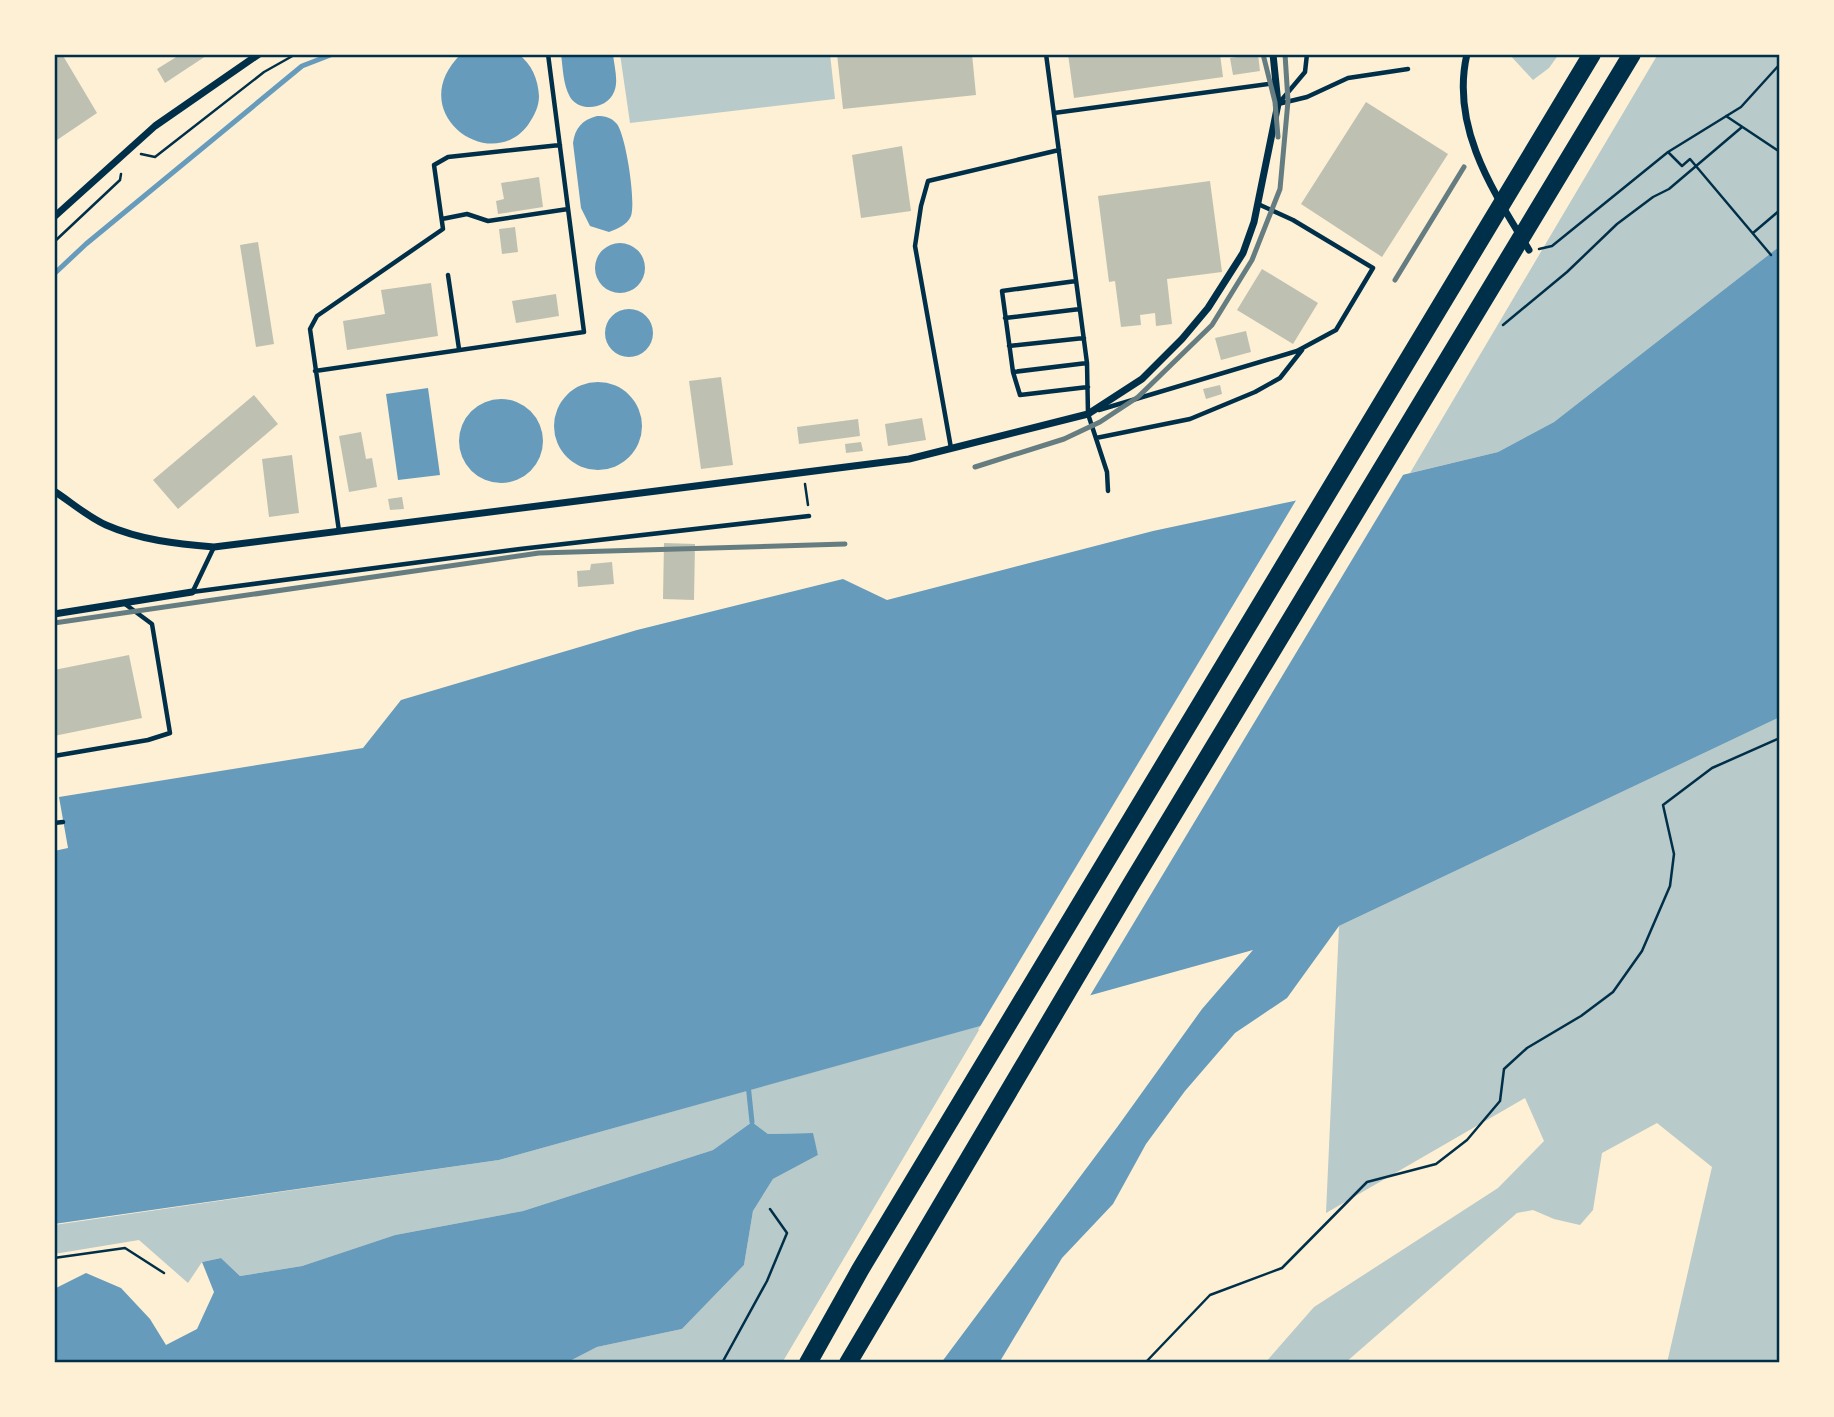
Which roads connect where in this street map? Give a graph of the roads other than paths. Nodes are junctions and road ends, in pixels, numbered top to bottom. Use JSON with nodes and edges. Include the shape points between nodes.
{"nodes":[{"id":1,"x":259,"y":54,"type":"edge"},
{"id":2,"x":548,"y":54,"type":"edge"},
{"id":3,"x":1046,"y":54,"type":"edge"},
{"id":4,"x":1273,"y":54,"type":"edge"},
{"id":5,"x":1307,"y":54,"type":"edge"},
{"id":6,"x":1466,"y":54,"type":"edge"},
{"id":7,"x":1592,"y":54,"type":"edge"},
{"id":8,"x":1632,"y":54,"type":"edge"},
{"id":9,"x":1408,"y":69,"type":"dead end"},
{"id":10,"x":1276,"y":83,"type":"junction"},
{"id":11,"x":1278,"y":104,"type":"junction"},
{"id":12,"x":1054,"y":113,"type":"junction"},
{"id":13,"x":560,"y":145,"type":"junction"},
{"id":14,"x":1059,"y":150,"type":"junction"},
{"id":15,"x":1258,"y":204,"type":"junction"},
{"id":16,"x":568,"y":209,"type":"junction"},
{"id":17,"x":54,"y":217,"type":"edge"},
{"id":18,"x":442,"y":219,"type":"junction"},
{"id":19,"x":1529,"y":250,"type":"road end"},
{"id":20,"x":448,"y":275,"type":"dead end"},
{"id":21,"x":1076,"y":281,"type":"junction"},
{"id":22,"x":1080,"y":309,"type":"junction"},
{"id":23,"x":1005,"y":318,"type":"junction"},
{"id":24,"x":1084,"y":338,"type":"junction"},
{"id":25,"x":1009,"y":346,"type":"junction"},
{"id":26,"x":1303,"y":348,"type":"junction"},
{"id":27,"x":459,"y":349,"type":"junction"},
{"id":28,"x":1087,"y":363,"type":"junction"},
{"id":29,"x":315,"y":371,"type":"junction"},
{"id":30,"x":1013,"y":372,"type":"junction"},
{"id":31,"x":1088,"y":387,"type":"junction"},
{"id":32,"x":1088,"y":414,"type":"junction"},
{"id":33,"x":1096,"y":438,"type":"junction"},
{"id":34,"x":951,"y":449,"type":"junction"},
{"id":35,"x":54,"y":491,"type":"edge"},
{"id":36,"x":1108,"y":491,"type":"dead end"},
{"id":37,"x":809,"y":516,"type":"road end"},
{"id":38,"x":339,"y":532,"type":"junction"},
{"id":39,"x":214,"y":547,"type":"junction"},
{"id":40,"x":192,"y":592,"type":"junction"},
{"id":41,"x":123,"y":603,"type":"junction"},
{"id":42,"x":54,"y":614,"type":"edge"},
{"id":43,"x":54,"y":756,"type":"edge"},
{"id":44,"x":63,"y":822,"type":"dead end"},
{"id":45,"x":54,"y":824,"type":"edge"},
{"id":46,"x":808,"y":1363,"type":"edge"},
{"id":47,"x":848,"y":1363,"type":"edge"}],
"edges":[{"from":1,"to":17,"type":"street","via":[[155,126]]},
{"from":2,"to":13,"type":"lane"},
{"from":3,"to":12,"type":"lane"},
{"from":4,"to":10,"type":"street"},
{"from":5,"to":11,"type":"lane","via":[[1305,72]]},
{"from":6,"to":19,"type":"street","via":[[1462,97],[1470,139],[1486,180]]},
{"from":7,"to":46,"type":"highway"},
{"from":8,"to":47,"type":"highway","via":[[1129,886]]},
{"from":9,"to":11,"type":"lane","via":[[1348,78],[1307,97]]},
{"from":10,"to":11,"type":"street"},
{"from":10,"to":12,"type":"lane"},
{"from":11,"to":15,"type":"street"},
{"from":12,"to":14,"type":"lane"},
{"from":13,"to":16,"type":"lane"},
{"from":13,"to":18,"type":"lane","via":[[448,157],[434,165]]},
{"from":14,"to":21,"type":"lane"},
{"from":14,"to":34,"type":"lane","via":[[928,181],[915,246]]},
{"from":15,"to":26,"type":"lane","via":[[1373,268],[1336,330]]},
{"from":15,"to":32,"type":"street","via":[[1243,253],[1208,309],[1142,379]]},
{"from":16,"to":18,"type":"lane","via":[[488,221],[467,214]]},
{"from":16,"to":27,"type":"lane","via":[[584,332]]},
{"from":18,"to":29,"type":"lane","via":[[443,229],[317,316],[310,329]]},
{"from":20,"to":27,"type":"lane"},
{"from":21,"to":22,"type":"lane"},
{"from":21,"to":23,"type":"lane","via":[[1002,291]]},
{"from":22,"to":23,"type":"lane"},
{"from":22,"to":24,"type":"lane"},
{"from":23,"to":25,"type":"lane"},
{"from":24,"to":25,"type":"lane"},
{"from":24,"to":28,"type":"lane"},
{"from":25,"to":30,"type":"lane"},
{"from":26,"to":32,"type":"lane"},
{"from":26,"to":33,"type":"lane","via":[[1280,378],[1255,392],[1190,419]]},
{"from":27,"to":29,"type":"lane"},
{"from":28,"to":30,"type":"lane"},
{"from":28,"to":31,"type":"lane"},
{"from":29,"to":38,"type":"lane"},
{"from":30,"to":31,"type":"lane","via":[[1020,395]]},
{"from":31,"to":32,"type":"lane"},
{"from":32,"to":33,"type":"lane"},
{"from":32,"to":34,"type":"street"},
{"from":33,"to":36,"type":"lane"},
{"from":34,"to":38,"type":"street","via":[[804,474]]},
{"from":35,"to":39,"type":"street","via":[[103,524],[135,536]]},
{"from":37,"to":40,"type":"lane"},
{"from":38,"to":39,"type":"street"},
{"from":39,"to":40,"type":"lane"},
{"from":40,"to":41,"type":"street"},
{"from":41,"to":42,"type":"street"},
{"from":41,"to":43,"type":"lane","via":[[152,624],[170,733]]},
{"from":44,"to":45,"type":"lane"}]}
